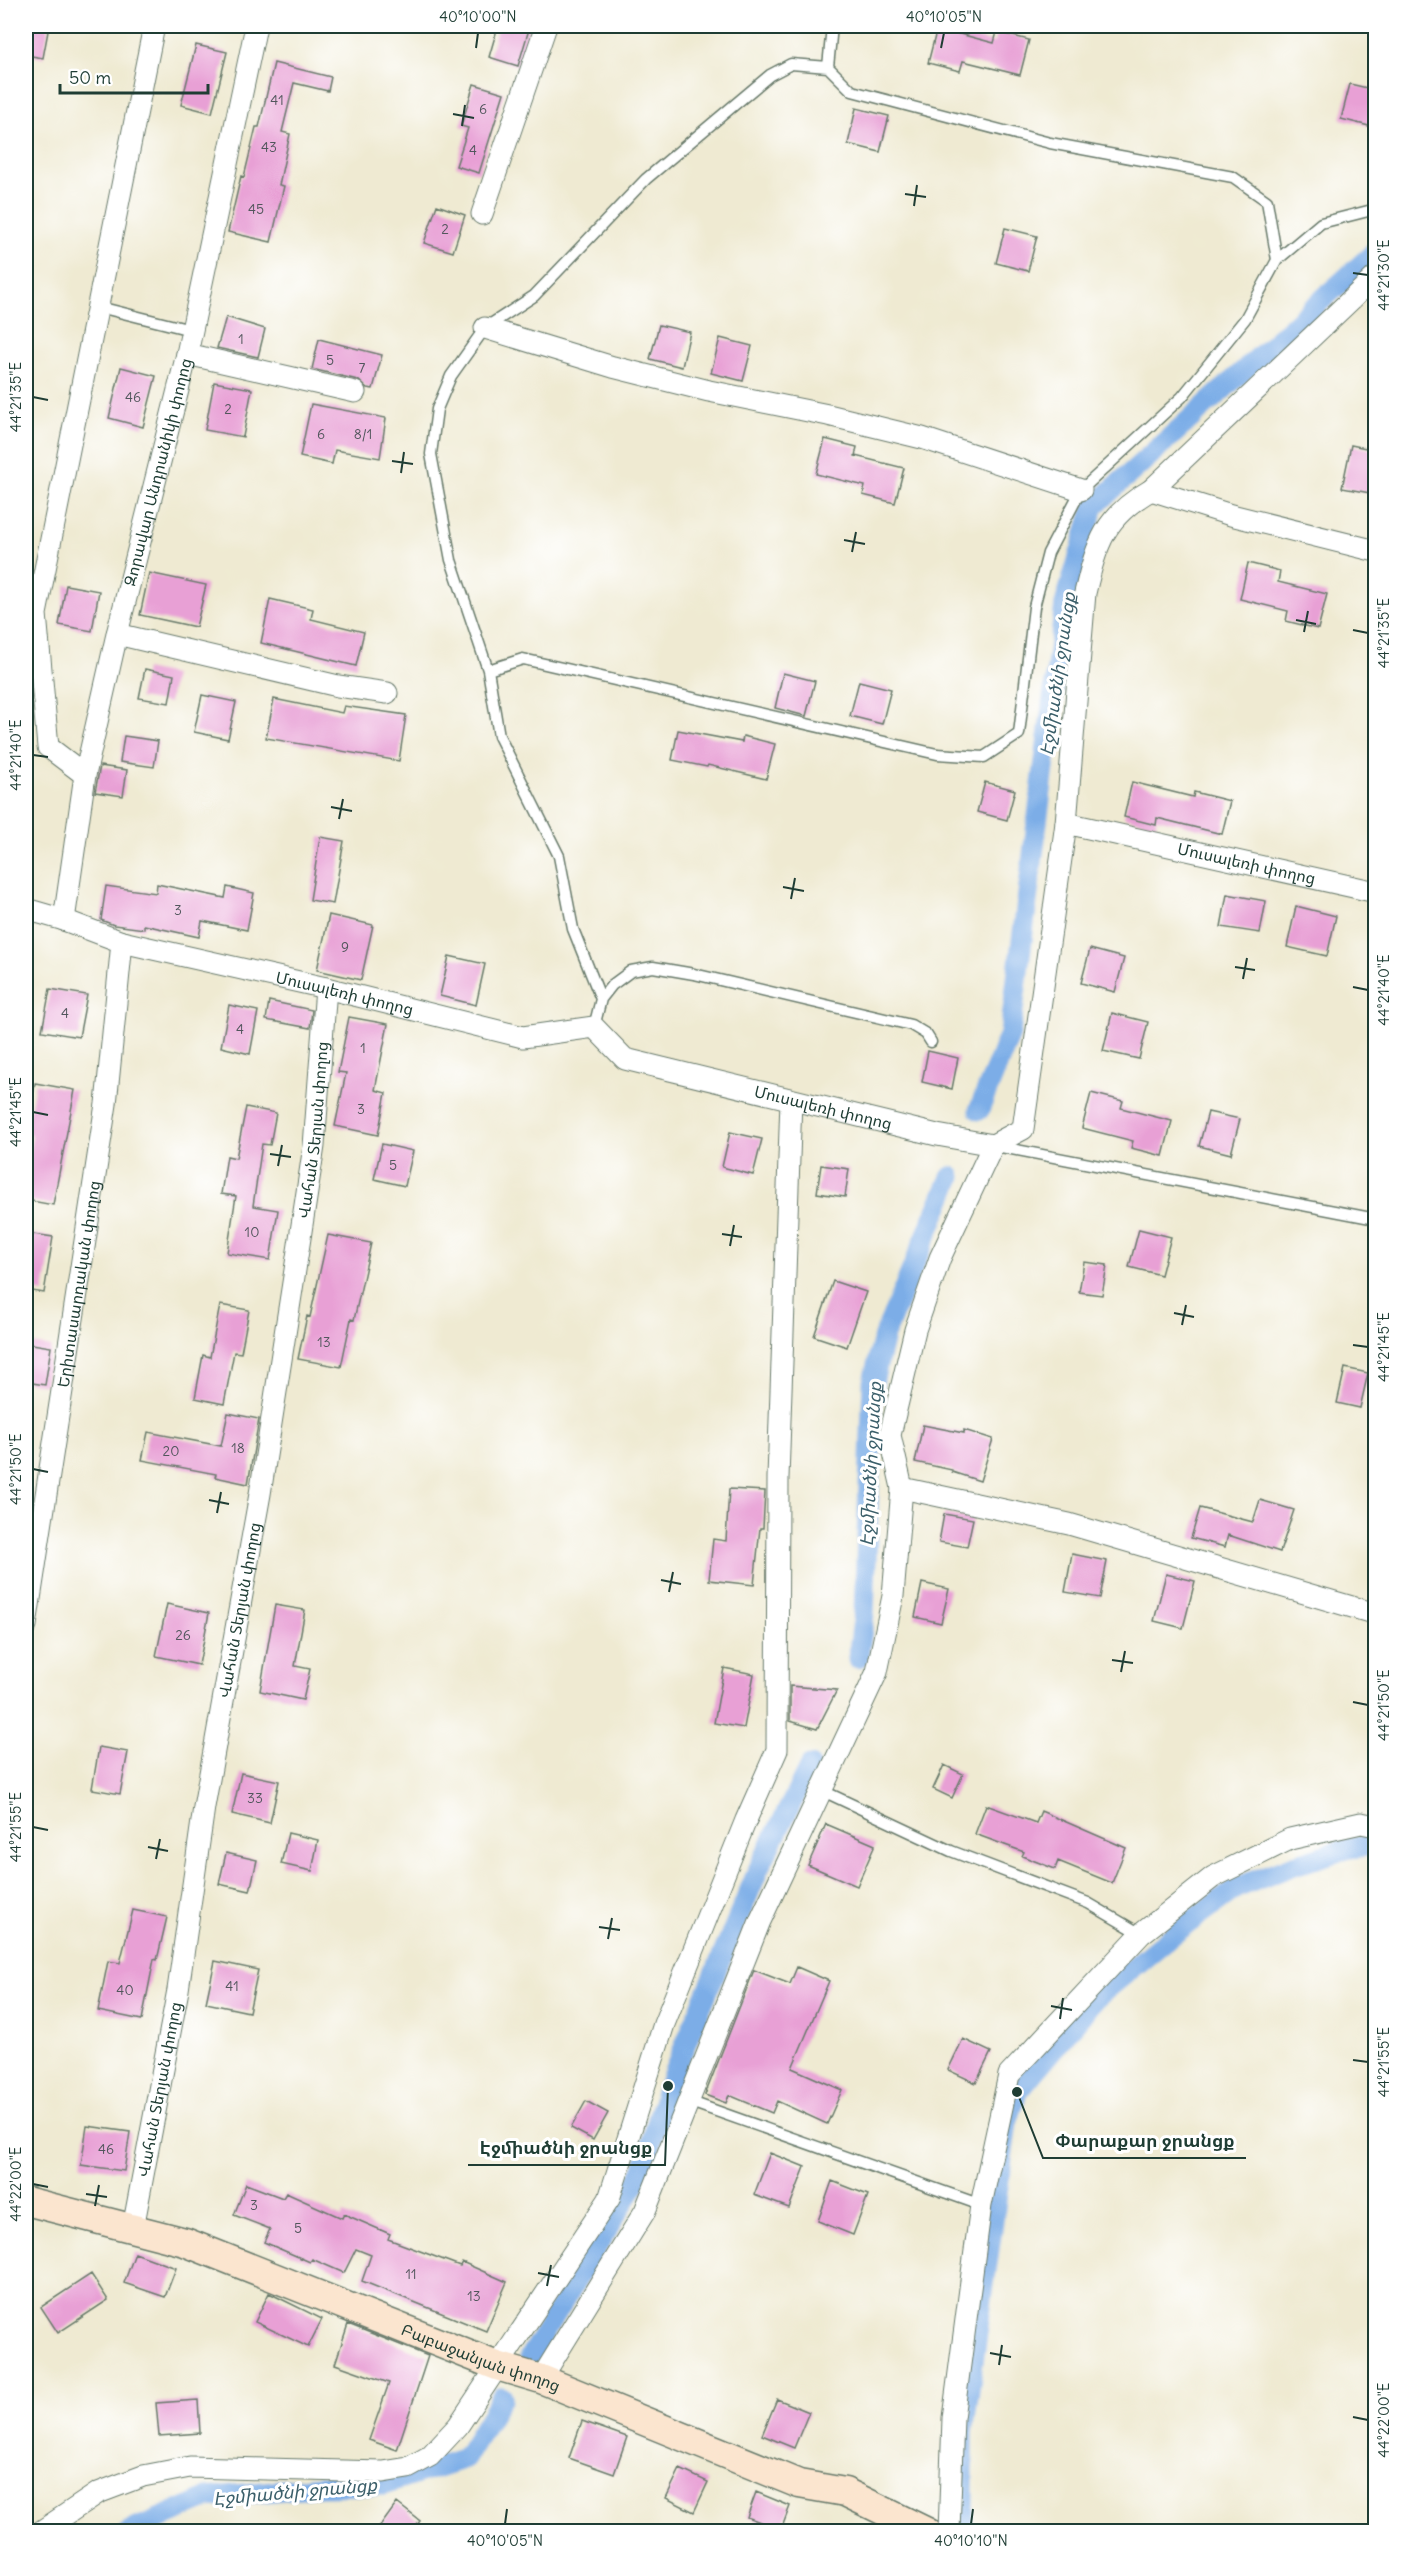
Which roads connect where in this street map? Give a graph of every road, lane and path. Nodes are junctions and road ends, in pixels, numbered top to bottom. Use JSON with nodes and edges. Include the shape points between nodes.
{"nodes":[{"id":1,"x":154,"y":26,"type":"edge"},
{"id":2,"x":256,"y":26,"type":"edge"},
{"id":3,"x":546,"y":26,"type":"edge"},
{"id":4,"x":832,"y":26,"type":"edge"},
{"id":5,"x":828,"y":67,"type":"junction"},
{"id":6,"x":1376,"y":209,"type":"edge"},
{"id":7,"x":482,"y":214,"type":"dead end"},
{"id":8,"x":1277,"y":260,"type":"junction"},
{"id":9,"x":1376,"y":276,"type":"edge"},
{"id":10,"x":99,"y":307,"type":"junction"},
{"id":11,"x":485,"y":328,"type":"junction"},
{"id":12,"x":191,"y":330,"type":"junction"},
{"id":13,"x":187,"y":354,"type":"junction"},
{"id":14,"x":355,"y":392,"type":"dead end"},
{"id":15,"x":1081,"y":490,"type":"junction"},
{"id":16,"x":1151,"y":490,"type":"junction"},
{"id":17,"x":1376,"y":551,"type":"edge"},
{"id":18,"x":117,"y":634,"type":"junction"},
{"id":19,"x":488,"y":670,"type":"junction"},
{"id":20,"x":387,"y":693,"type":"dead end"},
{"id":21,"x":85,"y":775,"type":"junction"},
{"id":22,"x":1066,"y":823,"type":"junction"},
{"id":23,"x":1376,"y":892,"type":"edge"},
{"id":24,"x":26,"y":909,"type":"edge"},
{"id":25,"x":64,"y":920,"type":"junction"},
{"id":26,"x":122,"y":942,"type":"junction"},
{"id":27,"x":326,"y":988,"type":"junction"},
{"id":28,"x":601,"y":999,"type":"junction"},
{"id":29,"x":594,"y":1027,"type":"junction"},
{"id":30,"x":931,"y":1042,"type":"dead end"},
{"id":31,"x":791,"y":1100,"type":"junction"},
{"id":32,"x":993,"y":1145,"type":"junction"},
{"id":33,"x":1376,"y":1219,"type":"edge"},
{"id":34,"x":902,"y":1488,"type":"junction"},
{"id":35,"x":1376,"y":1614,"type":"edge"},
{"id":36,"x":26,"y":1625,"type":"edge"},
{"id":37,"x":821,"y":1790,"type":"junction"},
{"id":38,"x":1376,"y":1826,"type":"edge"},
{"id":39,"x":1141,"y":1934,"type":"junction"},
{"id":40,"x":688,"y":2101,"type":"junction"},
{"id":41,"x":26,"y":2201,"type":"edge"},
{"id":42,"x":981,"y":2205,"type":"junction"},
{"id":43,"x":133,"y":2228,"type":"junction"},
{"id":44,"x":497,"y":2366,"type":"junction"},
{"id":45,"x":541,"y":2379,"type":"junction"},
{"id":46,"x":40,"y":2532,"type":"edge"},
{"id":47,"x":927,"y":2532,"type":"edge"},
{"id":48,"x":949,"y":2532,"type":"edge"}],
"edges":[{"from":1,"to":10,"type":"street"},
{"from":2,"to":12,"type":"street","name":"Զորավար Անդրանիկի փողոց"},
{"from":3,"to":7,"type":"street"},
{"from":4,"to":5,"type":"lane"},
{"from":5,"to":8,"type":"lane","via":[[852,91],[1050,143],[1233,177],[1267,201]]},
{"from":5,"to":11,"type":"lane","via":[[791,64],[770,75],[646,179],[534,296]]},
{"from":6,"to":8,"type":"lane","via":[[1321,223]]},
{"from":8,"to":15,"type":"lane","via":[[1245,319],[1182,397]]},
{"from":9,"to":16,"type":"street"},
{"from":10,"to":12,"type":"lane"},
{"from":10,"to":21,"type":"street","via":[[36,614],[48,747]]},
{"from":11,"to":15,"type":"street","via":[[613,367],[922,438]]},
{"from":11,"to":19,"type":"lane","via":[[451,376],[436,409],[430,454],[452,560]]},
{"from":12,"to":13,"type":"street","name":"Զորավար Անդրանիկի փողոց"},
{"from":13,"to":14,"type":"street"},
{"from":13,"to":18,"type":"street","name":"Զորավար Անդրանիկի փողոց"},
{"from":15,"to":19,"type":"lane","via":[[1048,553],[1034,607],[1019,734],[984,757],[936,754],[523,659]]},
{"from":16,"to":17,"type":"street","via":[[1231,515]]},
{"from":16,"to":22,"type":"street","via":[[1128,503],[1108,526],[1093,561],[1084,604]]},
{"from":18,"to":20,"type":"street","via":[[338,686]]},
{"from":18,"to":21,"type":"street","name":"Զորավար Անդրանիկի փողոց"},
{"from":19,"to":28,"type":"lane","via":[[499,736],[559,856],[573,928]]},
{"from":21,"to":25,"type":"street","name":"Զորավար Անդրանիկի փողոց"},
{"from":22,"to":23,"type":"street","name":"Մուսալեռի փողոց"},
{"from":22,"to":32,"type":"street","via":[[1023,1129]]},
{"from":24,"to":25,"type":"street","name":"Մուսալեռի փողոց"},
{"from":25,"to":26,"type":"street","name":"Մուսալեռի փողոց"},
{"from":26,"to":27,"type":"street","name":"Մուսալեռի փողոց"},
{"from":26,"to":36,"type":"street","name":"Երիտասարդական փողոց","via":[[104,1115]]},
{"from":27,"to":29,"type":"street","name":"Մուսալեռի փողոց","via":[[523,1037]]},
{"from":27,"to":43,"type":"street","name":"Վահան Տերյան փողոց","via":[[314,1146],[300,1238],[260,1494],[204,1807],[178,1990]]},
{"from":28,"to":29,"type":"lane"},
{"from":28,"to":30,"type":"lane","via":[[631,971],[653,967],[911,1024]]},
{"from":29,"to":31,"type":"street","name":"Մուսալեռի փողոց","via":[[625,1059]]},
{"from":31,"to":32,"type":"street","name":"Մուսալեռի փողոց"},
{"from":31,"to":44,"type":"street","via":[[778,1478],[777,1750],[668,2013],[609,2199]]},
{"from":32,"to":33,"type":"lane"},
{"from":32,"to":34,"type":"street","via":[[940,1258],[915,1330],[890,1435]]},
{"from":34,"to":35,"type":"street","via":[[1070,1524]]},
{"from":34,"to":37,"type":"street","via":[[893,1596],[877,1672]]},
{"from":37,"to":39,"type":"lane","via":[[951,1851],[1088,1903]]},
{"from":37,"to":40,"type":"street","via":[[760,1921]]},
{"from":38,"to":39,"type":"street","via":[[1360,1823],[1290,1839],[1213,1878]]},
{"from":39,"to":42,"type":"street","via":[[1009,2075]]},
{"from":40,"to":42,"type":"lane"},
{"from":40,"to":45,"type":"street","via":[[645,2211]]},
{"from":41,"to":43,"type":"street","name":"Բաբաջանյան փողոց"},
{"from":42,"to":48,"type":"street","via":[[953,2418]]},
{"from":43,"to":44,"type":"street","name":"Բաբաջանյան փողոց","via":[[185,2242]]},
{"from":44,"to":45,"type":"street","name":"Բաբաջանյան փողոց"},
{"from":44,"to":46,"type":"street","via":[[459,2426],[430,2456],[408,2468],[383,2472],[190,2467],[143,2476],[98,2493]]},
{"from":45,"to":47,"type":"street","name":"Բաբաջանյան փողոց","via":[[799,2484],[845,2492]]}]}
